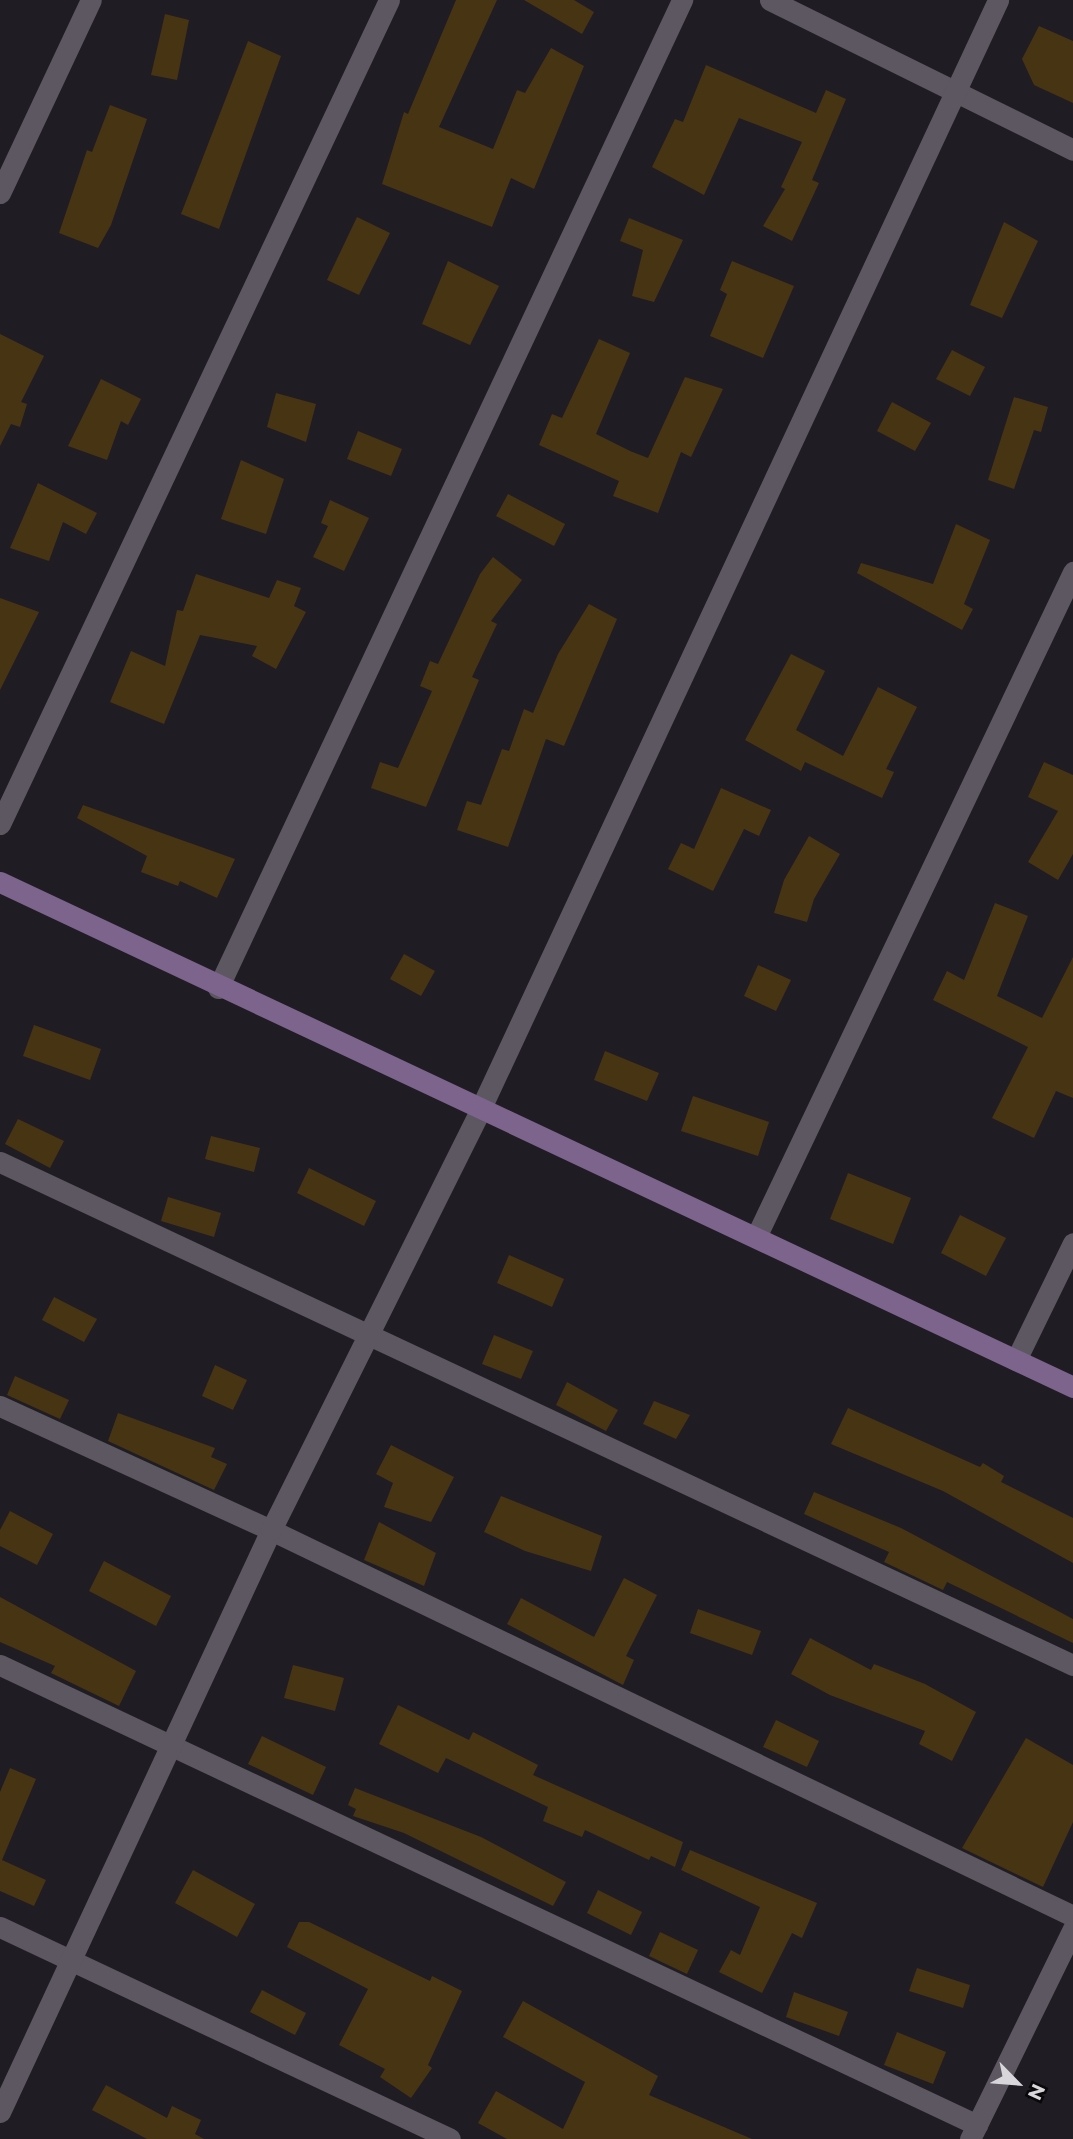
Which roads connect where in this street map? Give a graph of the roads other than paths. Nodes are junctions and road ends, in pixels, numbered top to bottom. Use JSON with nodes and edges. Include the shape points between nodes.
{"nodes":[{"id":1,"x":91,"y":0,"type":"edge"},
{"id":2,"x":389,"y":0,"type":"edge"},
{"id":3,"x":682,"y":0,"type":"edge"},
{"id":4,"x":770,"y":0,"type":"edge"},
{"id":5,"x":998,"y":0,"type":"edge"},
{"id":6,"x":954,"y":93,"type":"junction"},
{"id":7,"x":1073,"y":150,"type":"edge"},
{"id":8,"x":0,"y":193,"type":"edge"},
{"id":9,"x":1073,"y":572,"type":"edge"},
{"id":10,"x":0,"y":824,"type":"edge"},
{"id":11,"x":0,"y":882,"type":"edge"},
{"id":12,"x":218,"y":988,"type":"junction"},
{"id":13,"x":480,"y":1110,"type":"junction"},
{"id":14,"x":0,"y":1162,"type":"edge"},
{"id":15,"x":756,"y":1237,"type":"junction"},
{"id":16,"x":1073,"y":1243,"type":"edge"},
{"id":17,"x":371,"y":1334,"type":"junction"},
{"id":18,"x":1016,"y":1360,"type":"junction"},
{"id":19,"x":1073,"y":1387,"type":"edge"},
{"id":20,"x":0,"y":1406,"type":"edge"},
{"id":21,"x":271,"y":1530,"type":"junction"},
{"id":22,"x":0,"y":1665,"type":"edge"},
{"id":23,"x":1073,"y":1665,"type":"edge"},
{"id":24,"x":169,"y":1743,"type":"junction"},
{"id":25,"x":1073,"y":1916,"type":"edge"},
{"id":26,"x":0,"y":1927,"type":"edge"},
{"id":27,"x":1073,"y":1929,"type":"edge"},
{"id":28,"x":68,"y":1961,"type":"junction"},
{"id":29,"x":0,"y":2112,"type":"edge"},
{"id":30,"x":974,"y":2132,"type":"edge"},
{"id":31,"x":450,"y":2139,"type":"edge"}],
"edges":[{"from":1,"to":8,"type":"street"},
{"from":2,"to":10,"type":"street"},
{"from":3,"to":12,"type":"street"},
{"from":4,"to":6,"type":"street"},
{"from":5,"to":6,"type":"street"},
{"from":6,"to":7,"type":"street"},
{"from":6,"to":13,"type":"street"},
{"from":9,"to":15,"type":"street"},
{"from":11,"to":12,"type":"street"},
{"from":12,"to":13,"type":"street"},
{"from":13,"to":15,"type":"street"},
{"from":13,"to":17,"type":"street"},
{"from":14,"to":17,"type":"street"},
{"from":15,"to":18,"type":"street"},
{"from":16,"to":18,"type":"street"},
{"from":17,"to":21,"type":"street"},
{"from":17,"to":23,"type":"street"},
{"from":18,"to":19,"type":"street"},
{"from":20,"to":21,"type":"street"},
{"from":21,"to":24,"type":"street"},
{"from":21,"to":25,"type":"street"},
{"from":22,"to":24,"type":"street"},
{"from":24,"to":28,"type":"street"},
{"from":24,"to":30,"type":"street"},
{"from":26,"to":28,"type":"street"},
{"from":27,"to":30,"type":"street"},
{"from":28,"to":29,"type":"street"},
{"from":28,"to":31,"type":"street"}]}
